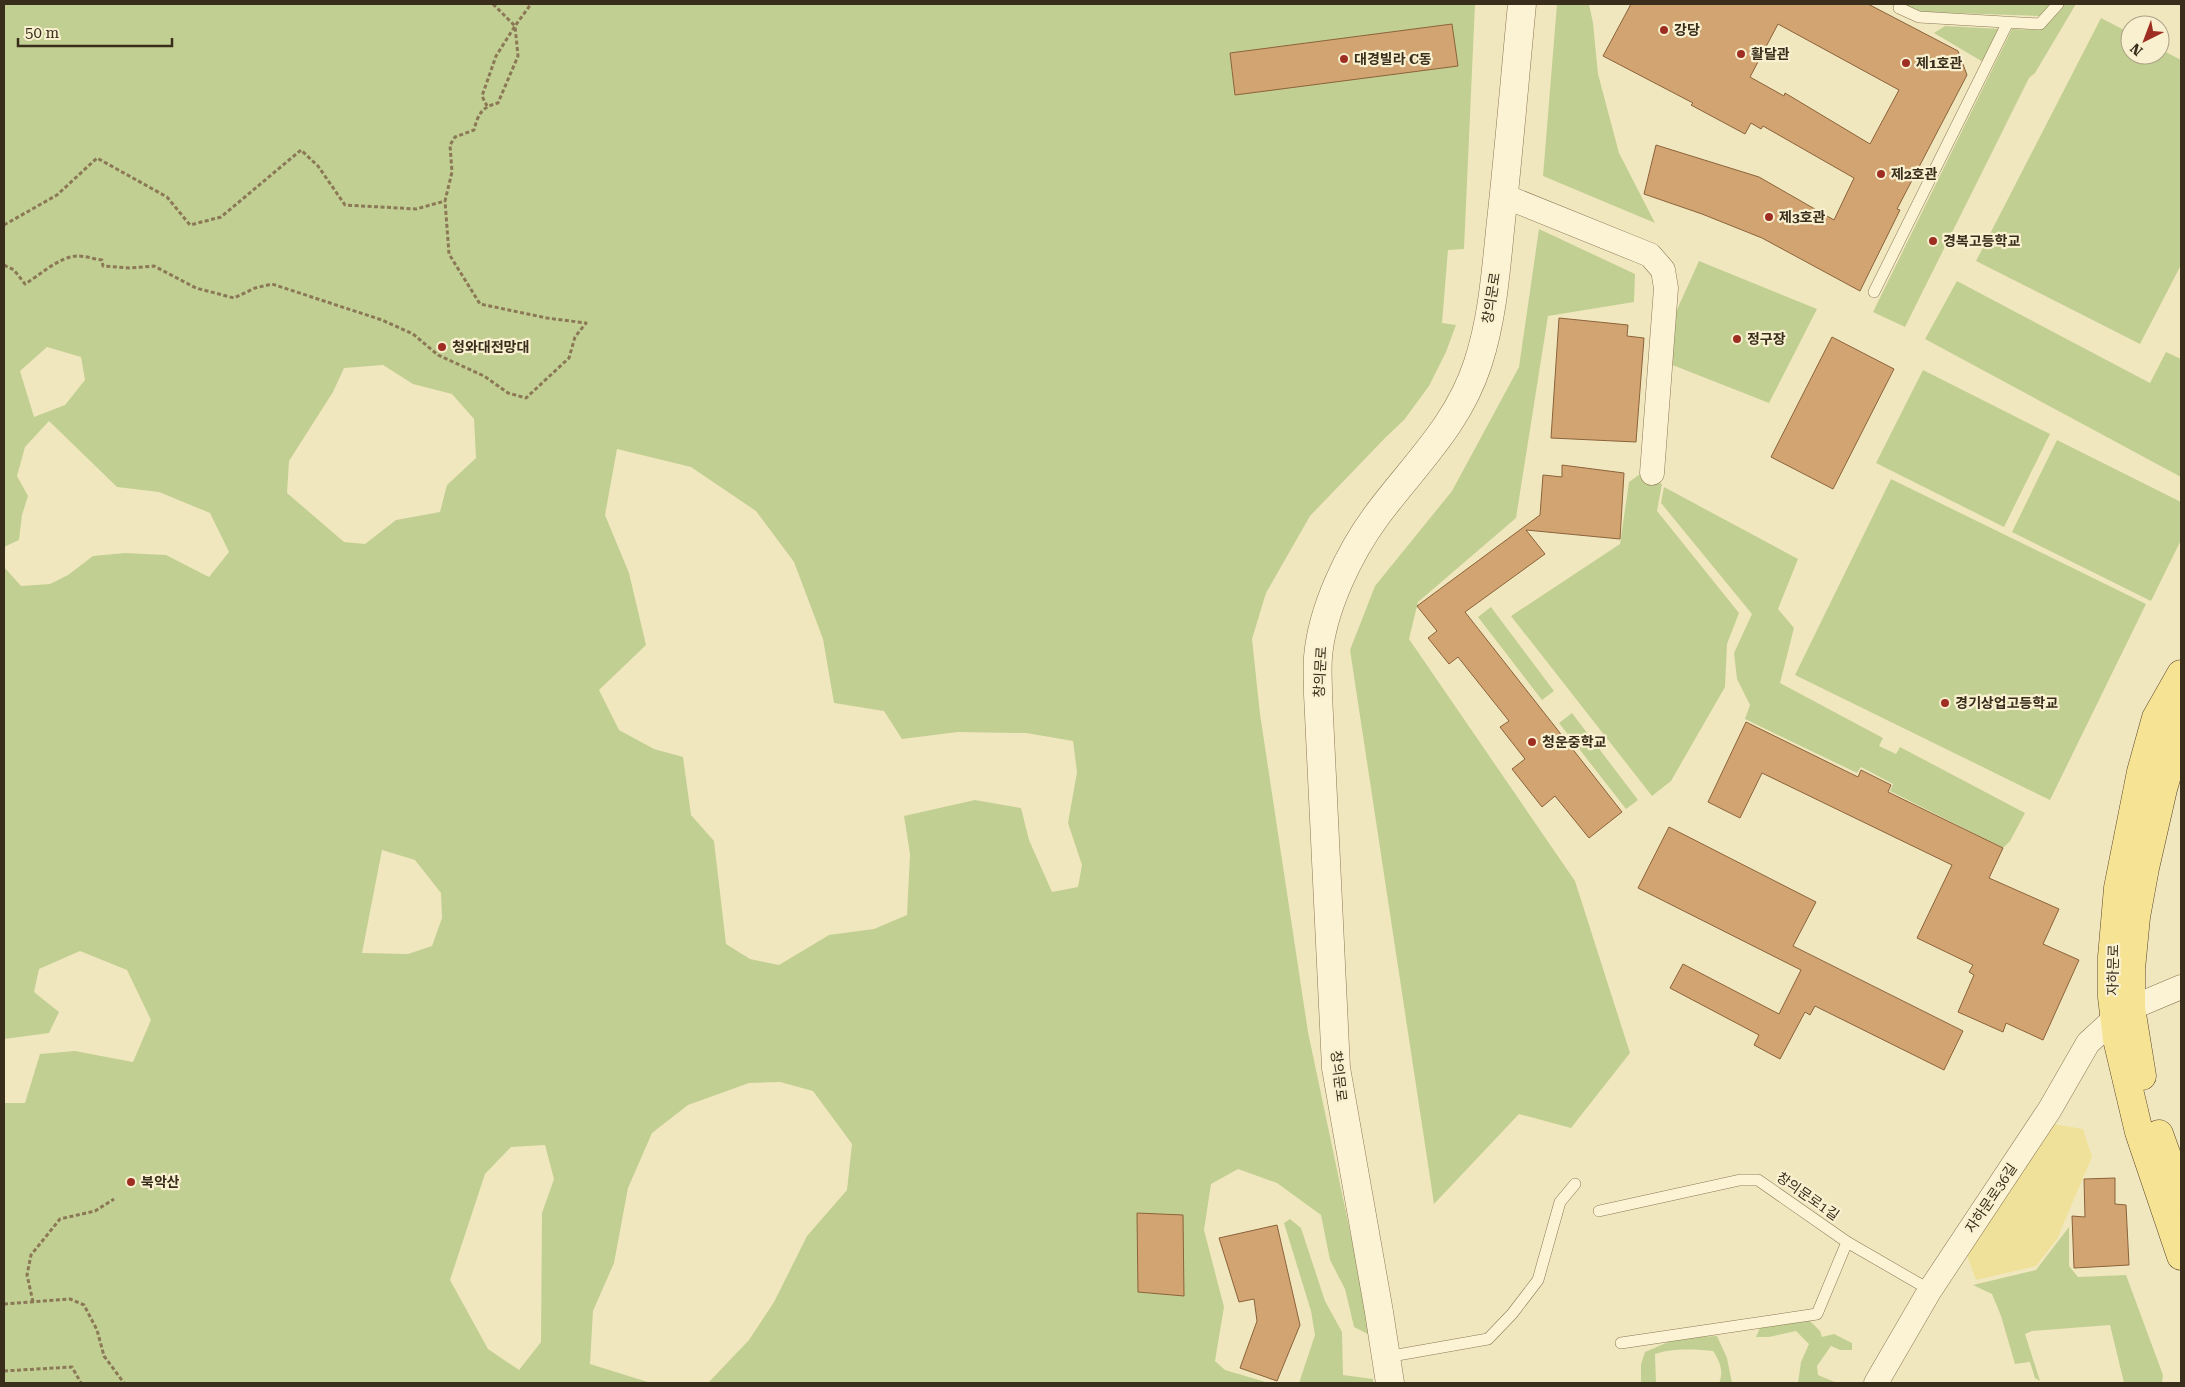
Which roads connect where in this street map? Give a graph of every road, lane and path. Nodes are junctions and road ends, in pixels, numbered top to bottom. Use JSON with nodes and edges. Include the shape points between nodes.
{"nodes":[{"id":1,"x":493,"y":4,"type":"edge"},
{"id":2,"x":531,"y":4,"type":"edge"},
{"id":3,"x":1522,"y":4,"type":"edge"},
{"id":4,"x":2058,"y":4,"type":"edge"},
{"id":5,"x":1896,"y":5,"type":"edge"},
{"id":6,"x":2008,"y":22,"type":"junction"},
{"id":7,"x":515,"y":26,"type":"junction"},
{"id":8,"x":487,"y":106,"type":"junction"},
{"id":9,"x":1504,"y":196,"type":"junction"},
{"id":10,"x":445,"y":201,"type":"junction"},
{"id":11,"x":4,"y":224,"type":"edge"},
{"id":12,"x":4,"y":265,"type":"edge"},
{"id":13,"x":1874,"y":292,"type":"dead end"},
{"id":14,"x":1652,"y":473,"type":"dead end"},
{"id":15,"x":2179,"y":679,"type":"edge"},
{"id":16,"x":2181,"y":987,"type":"edge"},
{"id":17,"x":2123,"y":1014,"type":"junction"},
{"id":18,"x":1576,"y":1184,"type":"dead end"},
{"id":19,"x":2181,"y":1195,"type":"edge"},
{"id":20,"x":114,"y":1199,"type":"dead end"},
{"id":21,"x":1599,"y":1211,"type":"dead end"},
{"id":22,"x":1847,"y":1242,"type":"junction"},
{"id":23,"x":2181,"y":1256,"type":"edge"},
{"id":24,"x":1930,"y":1290,"type":"junction"},
{"id":25,"x":33,"y":1302,"type":"junction"},
{"id":26,"x":4,"y":1304,"type":"edge"},
{"id":27,"x":1621,"y":1343,"type":"dead end"},
{"id":28,"x":1388,"y":1370,"type":"edge"},
{"id":29,"x":4,"y":1371,"type":"edge"},
{"id":30,"x":81,"y":1383,"type":"edge"},
{"id":31,"x":124,"y":1383,"type":"edge"},
{"id":32,"x":1876,"y":1383,"type":"edge"}],
"edges":[{"from":1,"to":7,"type":"path"},
{"from":2,"to":7,"type":"path"},
{"from":3,"to":9,"type":"street","name":"창의문로"},
{"from":4,"to":6,"type":"lane","via":[[2040,24]]},
{"from":5,"to":6,"type":"lane","via":[[1919,18]]},
{"from":6,"to":13,"type":"lane"},
{"from":7,"to":8,"type":"path","via":[[496,56],[482,96]]},
{"from":7,"to":8,"type":"path","via":[[518,56],[498,103]]},
{"from":8,"to":10,"type":"path","via":[[477,115],[474,130],[456,136],[450,145],[452,172]]},
{"from":9,"to":14,"type":"street","via":[[1650,255],[1663,270],[1666,288]]},
{"from":9,"to":28,"type":"street","name":"창의문로","via":[[1490,315],[1478,363],[1455,415],[1357,545],[1326,619],[1318,656],[1336,1068]]},
{"from":10,"to":11,"type":"path","via":[[416,209],[346,205],[302,150],[221,217],[190,225],[167,197],[97,158],[57,195]]},
{"from":10,"to":12,"type":"path","via":[[449,254],[480,304],[586,323],[575,337],[569,358],[526,398],[508,393],[484,376],[438,355],[413,334],[382,320],[272,284],[234,298],[196,288],[154,266],[103,266],[102,260],[77,256],[50,265],[43,274],[25,284],[14,270]]},
{"from":15,"to":17,"type":"main road","name":"자하문로","via":[[2156,718],[2141,772],[2118,888],[2112,997]]},
{"from":16,"to":17,"type":"street"},
{"from":17,"to":19,"type":"main road","name":"자하문로","via":[[2146,1099]]},
{"from":17,"to":23,"type":"main road","name":"자하문로","via":[[2117,1039],[2139,1132]]},
{"from":17,"to":24,"type":"street","name":"자하문로36길","via":[[2088,1044],[2050,1109]]},
{"from":18,"to":28,"type":"lane","via":[[1560,1202],[1538,1280],[1488,1339]]},
{"from":20,"to":25,"type":"path","via":[[95,1211],[60,1219],[31,1255],[27,1276]]},
{"from":21,"to":22,"type":"lane","name":"창의문로1길","via":[[1749,1179],[1758,1180]]},
{"from":22,"to":24,"type":"lane","name":"창의문로1길"},
{"from":22,"to":27,"type":"lane","via":[[1817,1314]]},
{"from":24,"to":32,"type":"street","name":"자하문로36길"},
{"from":25,"to":26,"type":"path"},
{"from":25,"to":31,"type":"path","via":[[70,1299],[84,1304],[97,1330],[104,1356]]},
{"from":29,"to":30,"type":"path","via":[[72,1367]]}]}
